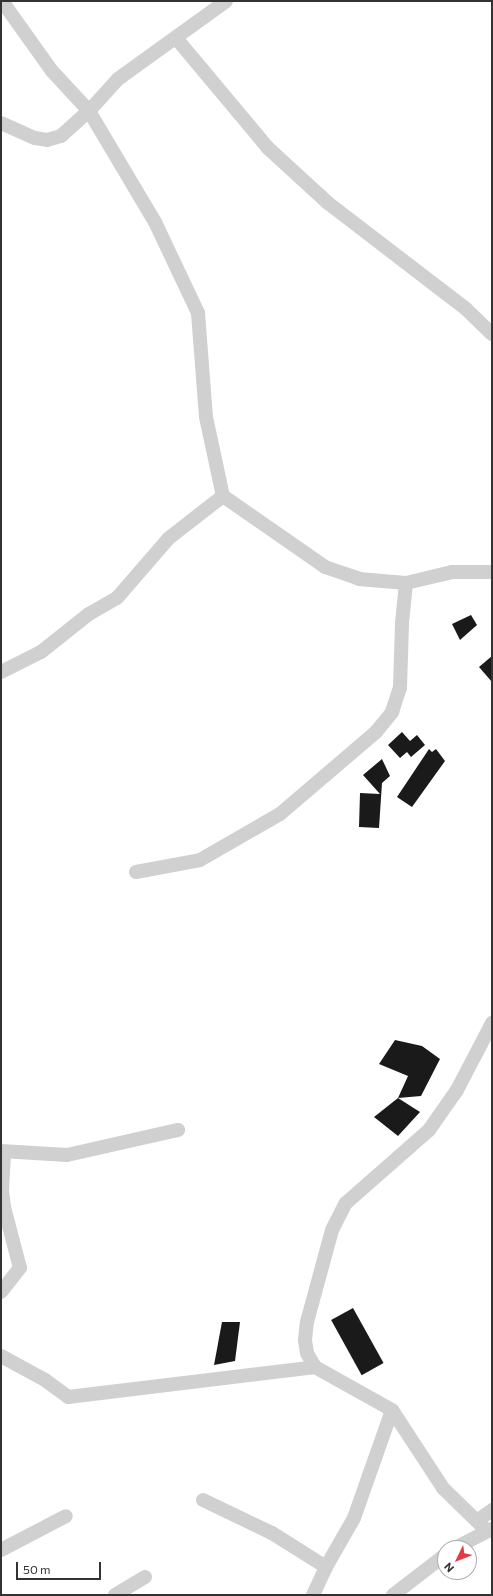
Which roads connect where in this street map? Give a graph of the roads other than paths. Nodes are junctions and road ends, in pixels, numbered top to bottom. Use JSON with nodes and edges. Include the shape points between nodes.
{"nodes":[{"id":1,"x":2,"y":1,"type":"edge"},
{"id":2,"x":226,"y":1,"type":"edge"},
{"id":3,"x":176,"y":38,"type":"junction"},
{"id":4,"x":89,"y":111,"type":"junction"},
{"id":5,"x":1,"y":123,"type":"edge"},
{"id":6,"x":492,"y":334,"type":"edge"},
{"id":7,"x":223,"y":496,"type":"junction"},
{"id":8,"x":492,"y":572,"type":"edge"},
{"id":9,"x":406,"y":583,"type":"junction"},
{"id":10,"x":1,"y":672,"type":"edge"},
{"id":11,"x":136,"y":872,"type":"dead end"},
{"id":12,"x":492,"y":1023,"type":"edge"},
{"id":13,"x":178,"y":1130,"type":"dead end"},
{"id":14,"x":2,"y":1152,"type":"edge"},
{"id":15,"x":2,"y":1169,"type":"edge"},
{"id":16,"x":1,"y":1292,"type":"edge"},
{"id":17,"x":1,"y":1356,"type":"edge"},
{"id":18,"x":315,"y":1367,"type":"junction"},
{"id":19,"x":392,"y":1410,"type":"junction"},
{"id":20,"x":203,"y":1500,"type":"dead end"},
{"id":21,"x":492,"y":1510,"type":"edge"},
{"id":22,"x":66,"y":1516,"type":"dead end"},
{"id":23,"x":477,"y":1520,"type":"junction"},
{"id":24,"x":489,"y":1530,"type":"edge"},
{"id":25,"x":470,"y":1540,"type":"edge"},
{"id":26,"x":1,"y":1550,"type":"edge"},
{"id":27,"x":437,"y":1561,"type":"edge"},
{"id":28,"x":326,"y":1567,"type":"junction"},
{"id":29,"x":145,"y":1577,"type":"dead end"},
{"id":30,"x":115,"y":1595,"type":"edge"},
{"id":31,"x":313,"y":1595,"type":"edge"},
{"id":32,"x":393,"y":1595,"type":"edge"}],
"edges":[{"from":1,"to":4,"type":"street","via":[[52,71]]},
{"from":2,"to":3,"type":"street"},
{"from":3,"to":4,"type":"street","via":[[118,79]]},
{"from":3,"to":6,"type":"street","via":[[268,148],[328,203],[466,309]]},
{"from":4,"to":5,"type":"street","via":[[61,136],[46,140],[19,132]]},
{"from":4,"to":7,"type":"street","via":[[155,222],[198,313],[206,417]]},
{"from":7,"to":9,"type":"street","via":[[325,566],[359,579]]},
{"from":7,"to":10,"type":"street","via":[[168,538],[117,598],[89,614],[41,652]]},
{"from":8,"to":9,"type":"street","via":[[452,572]]},
{"from":9,"to":11,"type":"street","via":[[400,688],[392,712],[376,732],[280,814],[200,860]]},
{"from":12,"to":18,"type":"street","via":[[456,1090],[429,1130],[346,1203],[332,1230],[307,1322],[307,1353]]},
{"from":13,"to":14,"type":"street","via":[[67,1155]]},
{"from":14,"to":15,"type":"street"},
{"from":15,"to":16,"type":"street","via":[[4,1207],[20,1268]]},
{"from":17,"to":18,"type":"street","via":[[68,1397]]},
{"from":18,"to":19,"type":"street"},
{"from":19,"to":23,"type":"street","via":[[443,1488]]},
{"from":19,"to":28,"type":"street","via":[[354,1518]]},
{"from":20,"to":28,"type":"street","via":[[272,1533]]},
{"from":21,"to":23,"type":"street"},
{"from":22,"to":26,"type":"street"},
{"from":23,"to":24,"type":"street"},
{"from":24,"to":25,"type":"street"},
{"from":27,"to":32,"type":"street"},
{"from":28,"to":31,"type":"street"},
{"from":29,"to":30,"type":"street"}]}
